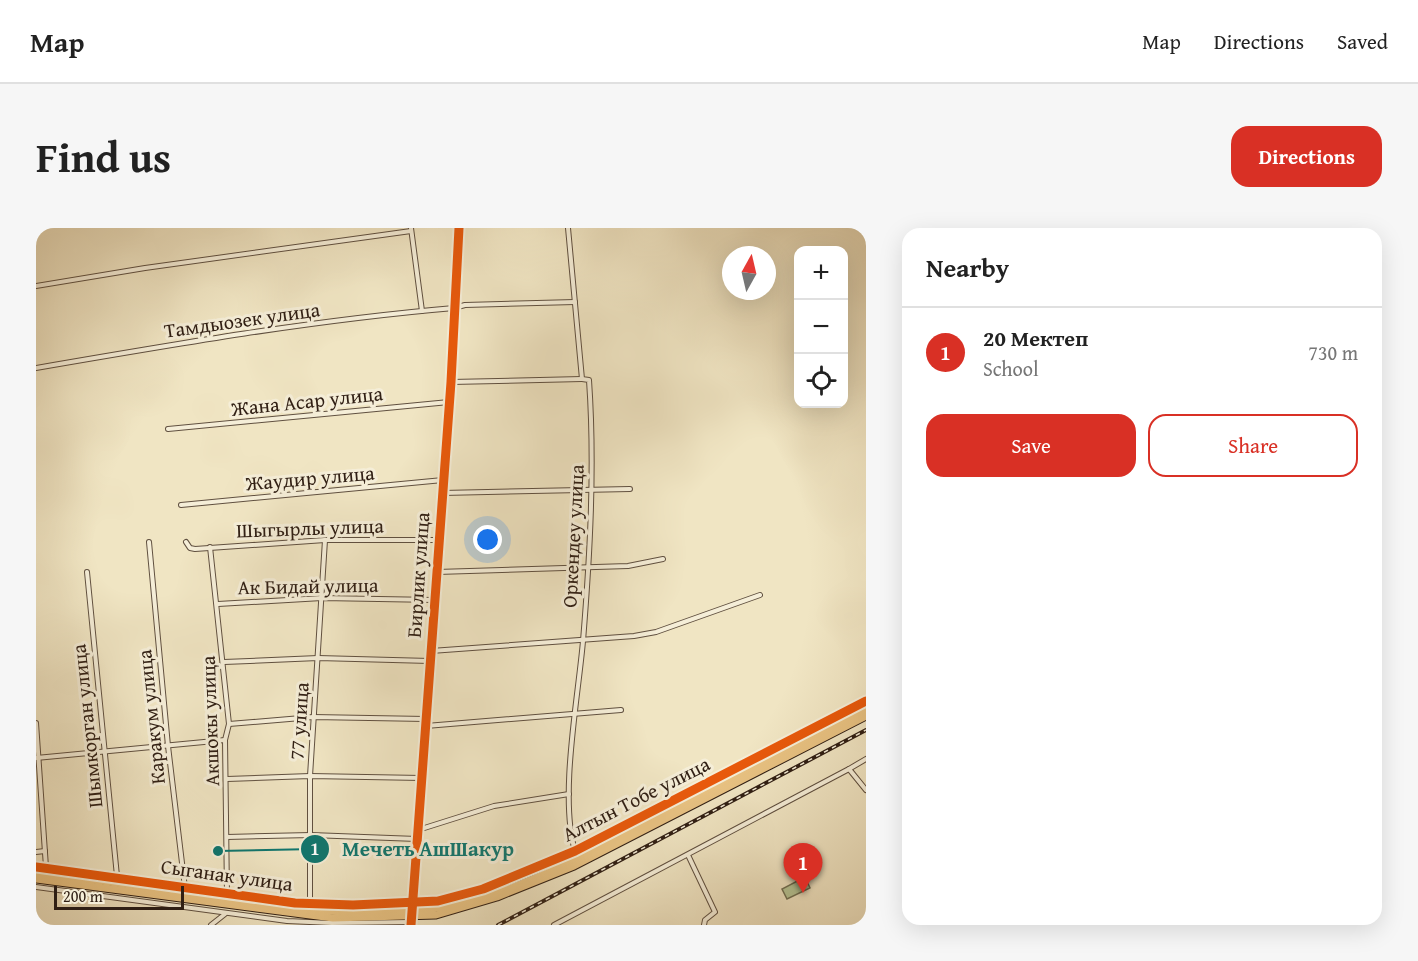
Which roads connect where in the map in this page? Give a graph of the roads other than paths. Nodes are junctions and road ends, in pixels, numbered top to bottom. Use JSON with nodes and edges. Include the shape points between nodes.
{"nodes":[{"id":1,"x":459,"y":228,"type":"edge"},
{"id":2,"x":568,"y":228,"type":"edge"},
{"id":3,"x":411,"y":230,"type":"edge"},
{"id":4,"x":36,"y":286,"type":"edge"},
{"id":5,"x":575,"y":302,"type":"junction"},
{"id":6,"x":454,"y":308,"type":"junction"},
{"id":7,"x":422,"y":311,"type":"junction"},
{"id":8,"x":36,"y":368,"type":"edge"},
{"id":9,"x":582,"y":379,"type":"junction"},
{"id":10,"x":451,"y":382,"type":"junction"},
{"id":11,"x":449,"y":402,"type":"junction"},
{"id":12,"x":168,"y":429,"type":"dead end"},
{"id":13,"x":443,"y":480,"type":"junction"},
{"id":14,"x":630,"y":489,"type":"dead end"},
{"id":15,"x":591,"y":490,"type":"junction"},
{"id":16,"x":442,"y":494,"type":"junction"},
{"id":17,"x":181,"y":505,"type":"dead end"},
{"id":18,"x":325,"y":540,"type":"junction"},
{"id":19,"x":439,"y":540,"type":"junction"},
{"id":20,"x":149,"y":542,"type":"dead end"},
{"id":21,"x":186,"y":542,"type":"dead end"},
{"id":22,"x":210,"y":548,"type":"junction"},
{"id":23,"x":663,"y":560,"type":"dead end"},
{"id":24,"x":587,"y":568,"type":"junction"},
{"id":25,"x":87,"y":572,"type":"dead end"},
{"id":26,"x":437,"y":572,"type":"junction"},
{"id":27,"x":759,"y":595,"type":"dead end"},
{"id":28,"x":322,"y":598,"type":"junction"},
{"id":29,"x":435,"y":600,"type":"junction"},
{"id":30,"x":218,"y":604,"type":"junction"},
{"id":31,"x":583,"y":640,"type":"junction"},
{"id":32,"x":431,"y":651,"type":"junction"},
{"id":33,"x":318,"y":658,"type":"junction"},
{"id":34,"x":430,"y":661,"type":"junction"},
{"id":35,"x":224,"y":662,"type":"junction"},
{"id":36,"x":866,"y":701,"type":"edge"},
{"id":37,"x":621,"y":710,"type":"dead end"},
{"id":38,"x":866,"y":710,"type":"edge"},
{"id":39,"x":575,"y":714,"type":"junction"},
{"id":40,"x":866,"y":716,"type":"edge"},
{"id":41,"x":313,"y":717,"type":"junction"},
{"id":42,"x":426,"y":719,"type":"junction"},
{"id":43,"x":36,"y":723,"type":"edge"},
{"id":44,"x":229,"y":724,"type":"junction"},
{"id":45,"x":426,"y":726,"type":"junction"},
{"id":46,"x":225,"y":740,"type":"junction"},
{"id":47,"x":168,"y":746,"type":"junction"},
{"id":48,"x":104,"y":753,"type":"junction"},
{"id":49,"x":38,"y":758,"type":"edge"},
{"id":50,"x":866,"y":759,"type":"edge"},
{"id":51,"x":849,"y":769,"type":"junction"},
{"id":52,"x":310,"y":776,"type":"junction"},
{"id":53,"x":422,"y":778,"type":"junction"},
{"id":54,"x":227,"y":779,"type":"junction"},
{"id":55,"x":865,"y":787,"type":"edge"},
{"id":56,"x":569,"y":794,"type":"junction"},
{"id":57,"x":418,"y":830,"type":"junction"},
{"id":58,"x":310,"y":835,"type":"junction"},
{"id":59,"x":227,"y":837,"type":"junction"},
{"id":60,"x":417,"y":839,"type":"junction"},
{"id":61,"x":45,"y":851,"type":"junction"},
{"id":62,"x":575,"y":851,"type":"junction"},
{"id":63,"x":36,"y":852,"type":"edge"},
{"id":64,"x":688,"y":855,"type":"junction"},
{"id":65,"x":36,"y":867,"type":"edge"},
{"id":66,"x":46,"y":867,"type":"junction"},
{"id":67,"x":36,"y":875,"type":"edge"},
{"id":68,"x":117,"y":876,"type":"junction"},
{"id":69,"x":36,"y":879,"type":"edge"},
{"id":70,"x":36,"y":887,"type":"edge"},
{"id":71,"x":185,"y":888,"type":"junction"},
{"id":72,"x":227,"y":894,"type":"junction"},
{"id":73,"x":413,"y":902,"type":"junction"},
{"id":74,"x":310,"y":904,"type":"junction"},
{"id":75,"x":226,"y":913,"type":"junction"},
{"id":76,"x":411,"y":919,"type":"edge"},
{"id":77,"x":211,"y":925,"type":"edge"},
{"id":78,"x":554,"y":925,"type":"edge"},
{"id":79,"x":704,"y":925,"type":"edge"}],
"edges":[{"from":1,"to":6,"type":"street","name":"Бирлик улица"},
{"from":2,"to":5,"type":"street","name":"Оркендеу улица"},
{"from":3,"to":4,"type":"street"},
{"from":3,"to":7,"type":"street"},
{"from":5,"to":6,"type":"street","name":"Тамдыозек улица","via":[[465,304]]},
{"from":5,"to":9,"type":"street","name":"Оркендеу улица"},
{"from":6,"to":7,"type":"street","name":"Тамдыозек улица"},
{"from":6,"to":10,"type":"street","name":"Бирлик улица"},
{"from":7,"to":8,"type":"street","name":"Тамдыозек улица","via":[[175,344]]},
{"from":9,"to":10,"type":"street"},
{"from":9,"to":15,"type":"street","name":"Оркендеу улица","via":[[589,380]]},
{"from":10,"to":11,"type":"street","name":"Бирлик улица"},
{"from":11,"to":12,"type":"street","name":"Жана Асар улица"},
{"from":11,"to":13,"type":"street","name":"Бирлик улица"},
{"from":13,"to":16,"type":"street","name":"Бирлик улица"},
{"from":13,"to":17,"type":"street","name":"Жаудир улица"},
{"from":14,"to":15,"type":"street"},
{"from":15,"to":16,"type":"street"},
{"from":15,"to":24,"type":"street","name":"Оркендеу улица"},
{"from":16,"to":19,"type":"street","name":"Бирлик улица"},
{"from":18,"to":19,"type":"street","name":"Шыгырлы улица"},
{"from":18,"to":22,"type":"street","name":"Шыгырлы улица"},
{"from":18,"to":28,"type":"street","name":"77 улица"},
{"from":19,"to":26,"type":"street","name":"Бирлик улица"},
{"from":20,"to":47,"type":"street","name":"Каракум улица"},
{"from":21,"to":22,"type":"street","name":"Шыгырлы улица","via":[[192,548]]},
{"from":22,"to":30,"type":"street","name":"Акшокы улица"},
{"from":23,"to":24,"type":"street"},
{"from":24,"to":26,"type":"street"},
{"from":24,"to":31,"type":"street","name":"Оркендеу улица"},
{"from":25,"to":48,"type":"street","name":"Шымкорган улица"},
{"from":26,"to":29,"type":"street","name":"Бирлик улица"},
{"from":27,"to":31,"type":"street","via":[[656,632]]},
{"from":28,"to":29,"type":"street","name":"Ак Бидай улица"},
{"from":28,"to":30,"type":"street","name":"Ак Бидай улица"},
{"from":28,"to":33,"type":"street","name":"77 улица"},
{"from":29,"to":32,"type":"street","name":"Бирлик улица"},
{"from":30,"to":35,"type":"street","name":"Акшокы улица"},
{"from":31,"to":32,"type":"street"},
{"from":31,"to":39,"type":"street","name":"Оркендеу улица"},
{"from":32,"to":34,"type":"street","name":"Бирлик улица"},
{"from":33,"to":34,"type":"street"},
{"from":33,"to":35,"type":"street"},
{"from":33,"to":41,"type":"street","name":"77 улица"},
{"from":34,"to":42,"type":"street","name":"Бирлик улица"},
{"from":35,"to":44,"type":"street","name":"Акшокы улица"},
{"from":36,"to":62,"type":"street","name":"Алтын Тобе улица"},
{"from":37,"to":39,"type":"street"},
{"from":38,"to":76,"type":"highway","via":[[546,872]]},
{"from":39,"to":45,"type":"street"},
{"from":39,"to":56,"type":"street","name":"Оркендеу улица"},
{"from":40,"to":76,"type":"highway","via":[[566,869],[472,906]]},
{"from":41,"to":42,"type":"street"},
{"from":41,"to":44,"type":"street"},
{"from":41,"to":52,"type":"street","name":"77 улица"},
{"from":42,"to":45,"type":"street","name":"Бирлик улица"},
{"from":43,"to":49,"type":"street"},
{"from":44,"to":46,"type":"street","name":"Акшокы улица"},
{"from":45,"to":53,"type":"street","name":"Бирлик улица"},
{"from":46,"to":47,"type":"street"},
{"from":46,"to":54,"type":"street","name":"Акшокы улица"},
{"from":47,"to":48,"type":"street"},
{"from":47,"to":71,"type":"street","name":"Каракум улица"},
{"from":48,"to":49,"type":"street"},
{"from":48,"to":68,"type":"street","name":"Шымкорган улица"},
{"from":49,"to":61,"type":"street"},
{"from":50,"to":51,"type":"street"},
{"from":51,"to":55,"type":"street"},
{"from":51,"to":64,"type":"street"},
{"from":52,"to":53,"type":"street"},
{"from":52,"to":54,"type":"street"},
{"from":52,"to":58,"type":"street","name":"77 улица"},
{"from":53,"to":57,"type":"street","name":"Бирлик улица"},
{"from":54,"to":59,"type":"street","name":"Акшокы улица"},
{"from":56,"to":57,"type":"street","via":[[494,806]]},
{"from":56,"to":62,"type":"street","name":"Оркендеу улица"},
{"from":57,"to":60,"type":"street","name":"Бирлик улица"},
{"from":58,"to":59,"type":"street"},
{"from":58,"to":60,"type":"street"},
{"from":58,"to":74,"type":"street","name":"77 улица"},
{"from":59,"to":72,"type":"street","name":"Акшокы улица"},
{"from":60,"to":73,"type":"street","name":"Бирлик улица"},
{"from":61,"to":63,"type":"street"},
{"from":61,"to":66,"type":"street"},
{"from":62,"to":73,"type":"street","name":"Алтын Тобе улица","via":[[483,889],[438,901]]},
{"from":64,"to":78,"type":"street"},
{"from":64,"to":79,"type":"street","via":[[715,912]]},
{"from":65,"to":66,"type":"street","name":"Сыганак улица"},
{"from":66,"to":68,"type":"street","name":"Сыганак улица"},
{"from":67,"to":76,"type":"highway","via":[[289,909]]},
{"from":68,"to":71,"type":"street","name":"Сыганак улица"},
{"from":69,"to":76,"type":"highway","via":[[289,914]]},
{"from":70,"to":75,"type":"street"},
{"from":71,"to":72,"type":"street","name":"Сыганак улица"},
{"from":72,"to":74,"type":"street","name":"Сыганак улица"},
{"from":73,"to":74,"type":"street","name":"Сыганак улица"},
{"from":73,"to":76,"type":"street","name":"Бирлик улица"},
{"from":75,"to":76,"type":"street","via":[[332,923]]},
{"from":75,"to":77,"type":"street"}]}
